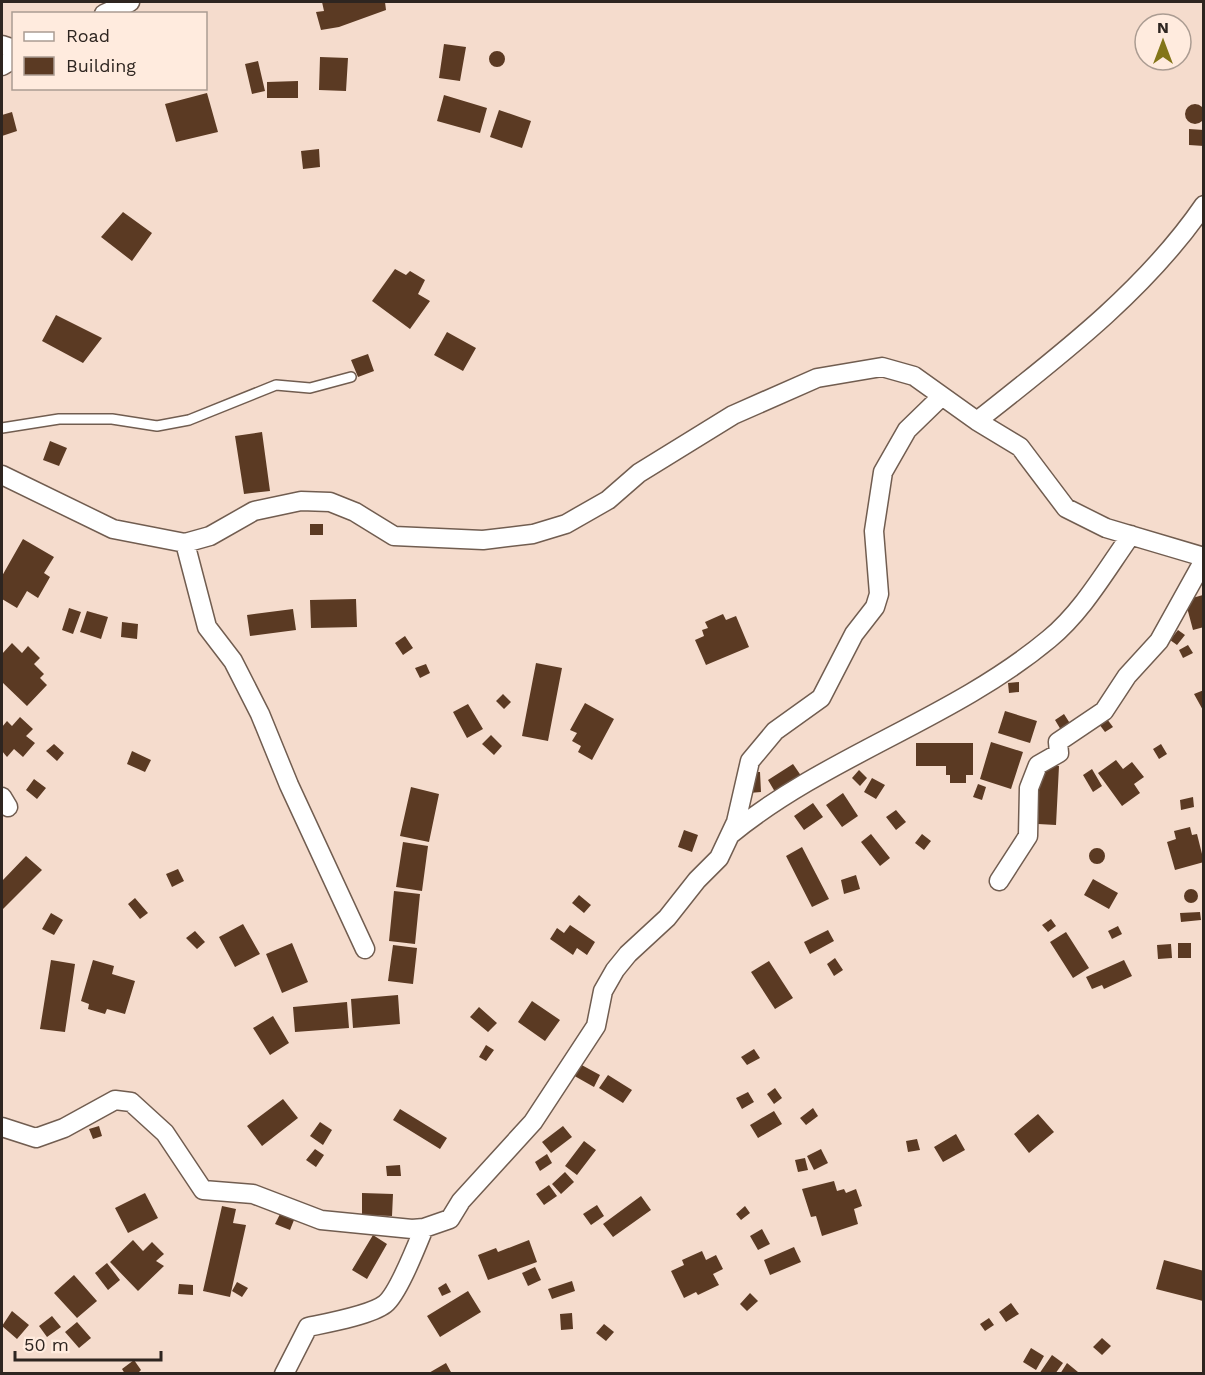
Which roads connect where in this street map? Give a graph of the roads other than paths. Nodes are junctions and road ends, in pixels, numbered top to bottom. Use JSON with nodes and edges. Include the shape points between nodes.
{"nodes":[{"id":1,"x":130,"y":2,"type":"edge"},
{"id":2,"x":108,"y":12,"type":"edge"},
{"id":3,"x":1203,"y":205,"type":"edge"},
{"id":4,"x":351,"y":377,"type":"dead end"},
{"id":5,"x":942,"y":396,"type":"junction"},
{"id":6,"x":977,"y":421,"type":"junction"},
{"id":7,"x":2,"y":428,"type":"edge"},
{"id":8,"x":2,"y":475,"type":"edge"},
{"id":9,"x":1131,"y":535,"type":"junction"},
{"id":10,"x":185,"y":543,"type":"junction"},
{"id":11,"x":1203,"y":559,"type":"edge"},
{"id":12,"x":730,"y":836,"type":"junction"},
{"id":13,"x":999,"y":881,"type":"dead end"},
{"id":14,"x":365,"y":949,"type":"dead end"},
{"id":15,"x":2,"y":1127,"type":"edge"},
{"id":16,"x":424,"y":1228,"type":"junction"},
{"id":17,"x":284,"y":1374,"type":"edge"}],
"edges":[{"from":1,"to":2,"type":"street"},
{"from":3,"to":6,"type":"street","via":[[1167,251],[1108,312]]},
{"from":4,"to":7,"type":"lane","via":[[310,388],[276,386],[189,420],[157,426],[112,419],[59,419]]},
{"from":5,"to":6,"type":"street"},
{"from":5,"to":10,"type":"street","via":[[914,376],[882,367],[817,378],[733,415],[639,473],[608,500],[566,524],[533,534],[483,540],[394,537],[355,512],[330,502],[301,501],[254,511],[210,536]]},
{"from":5,"to":12,"type":"street","via":[[907,430],[883,472],[875,512],[879,594],[875,607],[854,634],[821,698],[775,731],[750,761]]},
{"from":6,"to":9,"type":"street","via":[[1020,447],[1066,508],[1106,528]]},
{"from":8,"to":10,"type":"street","via":[[113,529]]},
{"from":9,"to":11,"type":"street"},
{"from":9,"to":12,"type":"street","via":[[1080,608],[1050,638],[995,678],[847,758],[765,808]]},
{"from":10,"to":14,"type":"street","via":[[207,627],[232,661],[260,714]]},
{"from":11,"to":13,"type":"street","via":[[1159,641],[1127,676],[1104,711],[1058,742],[1059,753],[1038,765],[1029,788],[1028,836]]},
{"from":12,"to":16,"type":"street","via":[[719,858],[615,970],[603,991],[596,1026],[533,1122],[461,1201],[450,1219]]},
{"from":15,"to":16,"type":"street","via":[[36,1138],[64,1128],[115,1100],[131,1102],[165,1133],[203,1190],[253,1194],[321,1220]]},
{"from":16,"to":17,"type":"street","via":[[386,1304],[308,1327]]}]}
